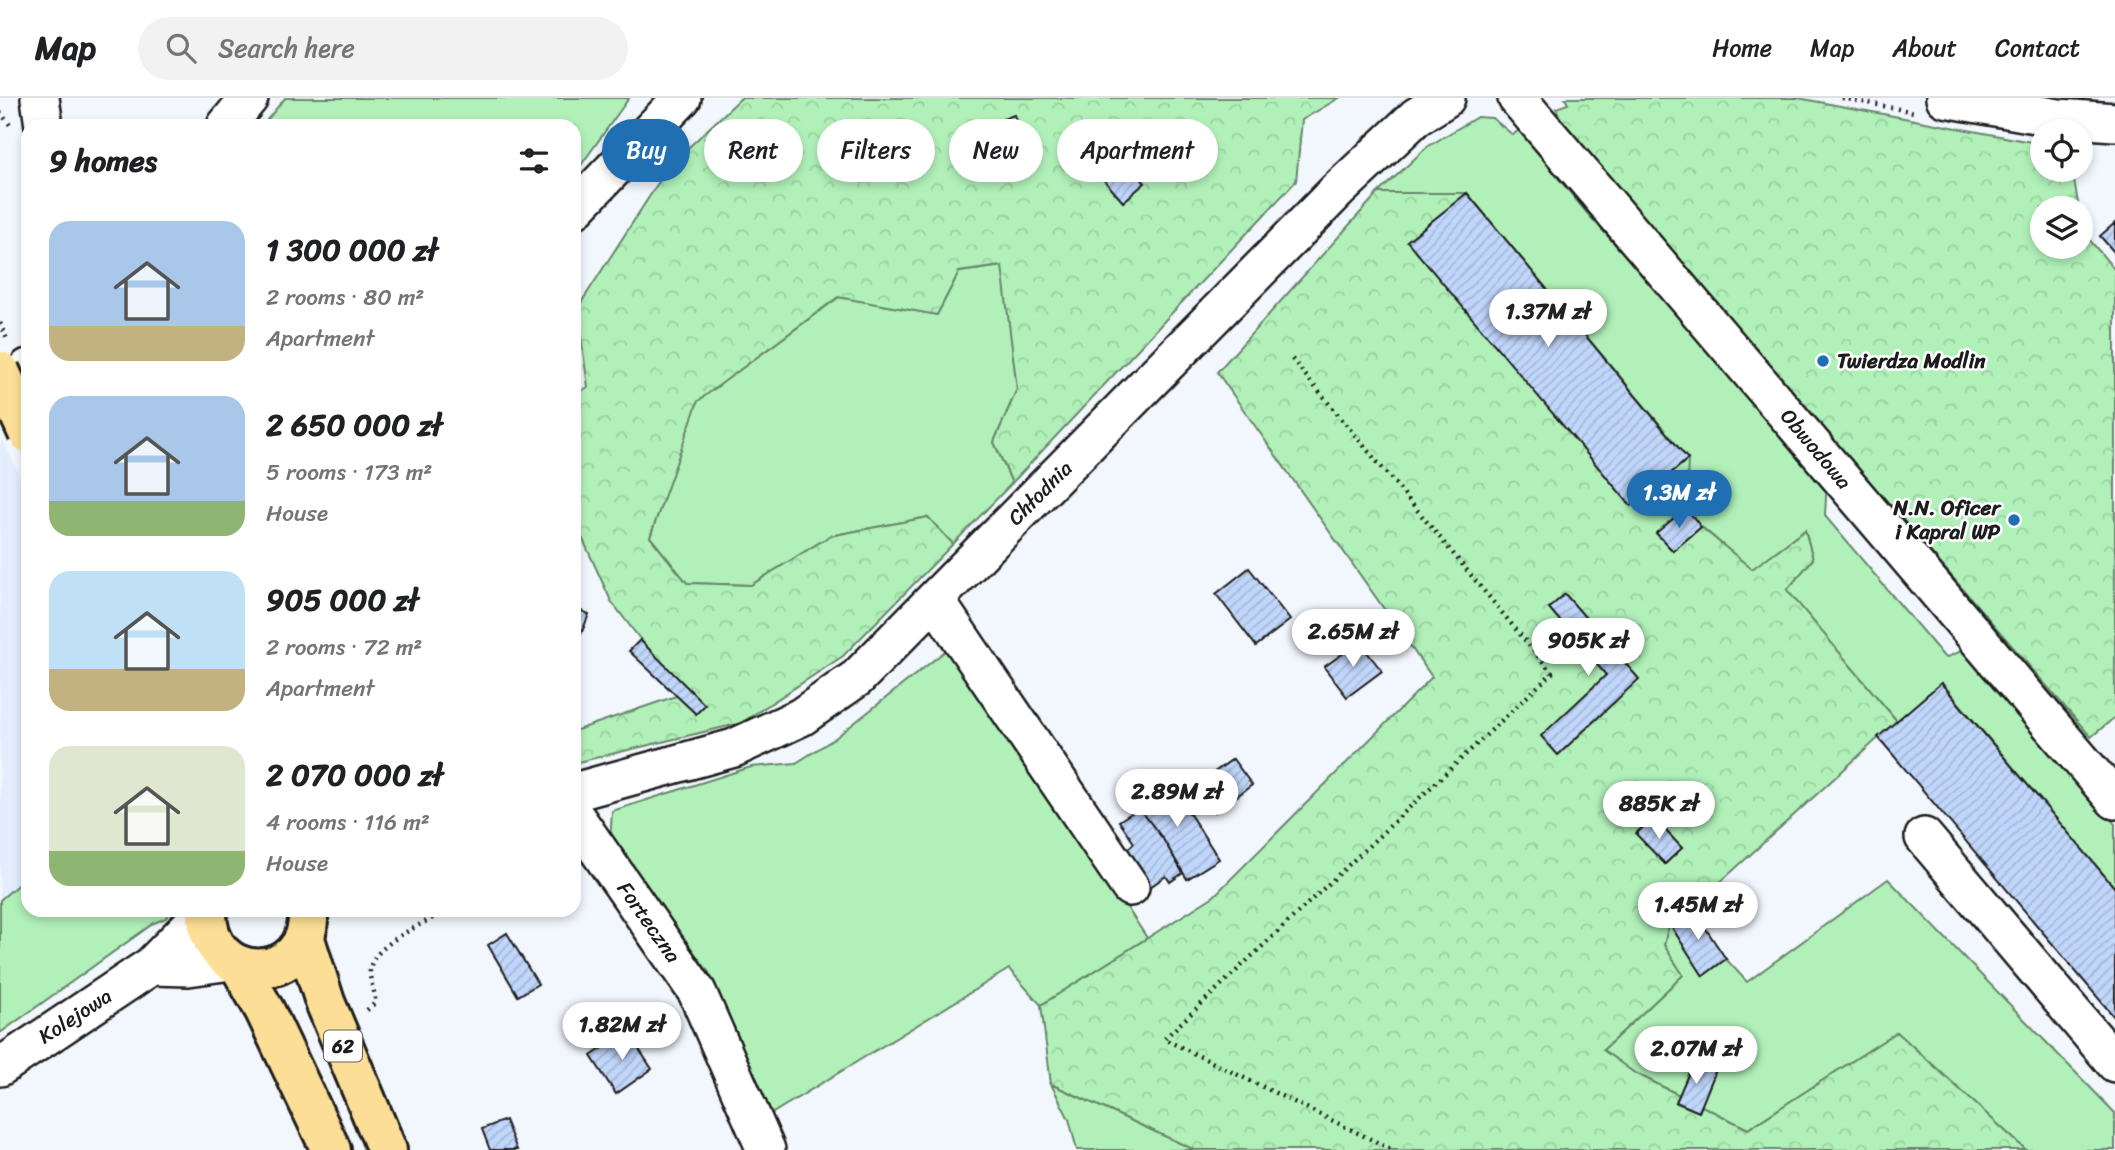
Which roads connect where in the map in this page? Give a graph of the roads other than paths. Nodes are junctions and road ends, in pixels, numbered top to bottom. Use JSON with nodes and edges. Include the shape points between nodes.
{"nodes":[{"id":1,"x":40,"y":98,"type":"edge"},
{"id":2,"x":249,"y":98,"type":"edge"},
{"id":3,"x":682,"y":98,"type":"edge"},
{"id":4,"x":1446,"y":98,"type":"edge"},
{"id":5,"x":1517,"y":98,"type":"edge"},
{"id":6,"x":1945,"y":98,"type":"edge"},
{"id":7,"x":43,"y":119,"type":"edge"},
{"id":8,"x":232,"y":119,"type":"edge"},
{"id":9,"x":2115,"y":122,"type":"edge"},
{"id":10,"x":581,"y":203,"type":"edge"},
{"id":11,"x":16,"y":362,"type":"edge"},
{"id":12,"x":21,"y":392,"type":"edge"},
{"id":13,"x":934,"y":600,"type":"junction"},
{"id":14,"x":581,"y":790,"type":"edge"},
{"id":15,"x":2115,"y":800,"type":"edge"},
{"id":16,"x":581,"y":825,"type":"edge"},
{"id":17,"x":1924,"y":837,"type":"dead end"},
{"id":18,"x":1130,"y":887,"type":"dead end"},
{"id":19,"x":200,"y":917,"type":"edge"},
{"id":20,"x":208,"y":917,"type":"edge"},
{"id":21,"x":307,"y":924,"type":"edge"},
{"id":22,"x":234,"y":963,"type":"junction"},
{"id":23,"x":151,"y":966,"type":"junction"},
{"id":24,"x":2115,"y":1063,"type":"edge"},
{"id":25,"x":0,"y":1067,"type":"edge"},
{"id":26,"x":331,"y":1150,"type":"edge"},
{"id":27,"x":387,"y":1150,"type":"edge"},
{"id":28,"x":766,"y":1150,"type":"edge"}],
"edges":[{"from":1,"to":7,"type":"street"},
{"from":2,"to":8,"type":"street"},
{"from":3,"to":10,"type":"street"},
{"from":4,"to":13,"type":"street","name":"Chłodnia","via":[[1416,117],[1338,190]]},
{"from":5,"to":15,"type":"street","name":"Obwodowa"},
{"from":6,"to":9,"type":"street","via":[[2058,118]]},
{"from":11,"to":12,"type":"main road","bridge":true},
{"from":13,"to":14,"type":"street","name":"Chłodnia","via":[[858,678],[801,717],[734,748]]},
{"from":13,"to":18,"type":"street"},
{"from":16,"to":28,"type":"street","name":"Forteczna","via":[[697,992]]},
{"from":17,"to":24,"type":"street"},
{"from":19,"to":23,"type":"street","name":"Kolejowa"},
{"from":20,"to":22,"type":"main road","number":"62","via":[[211,938]]},
{"from":21,"to":22,"type":"main road","number":"62","via":[[298,950],[277,965],[264,969]]},
{"from":21,"to":27,"type":"main road","number":"62","via":[[325,1002]]},
{"from":22,"to":23,"type":"street"},
{"from":22,"to":26,"type":"main road","number":"62","via":[[265,1011]]},
{"from":23,"to":25,"type":"street","name":"Kolejowa"}]}
